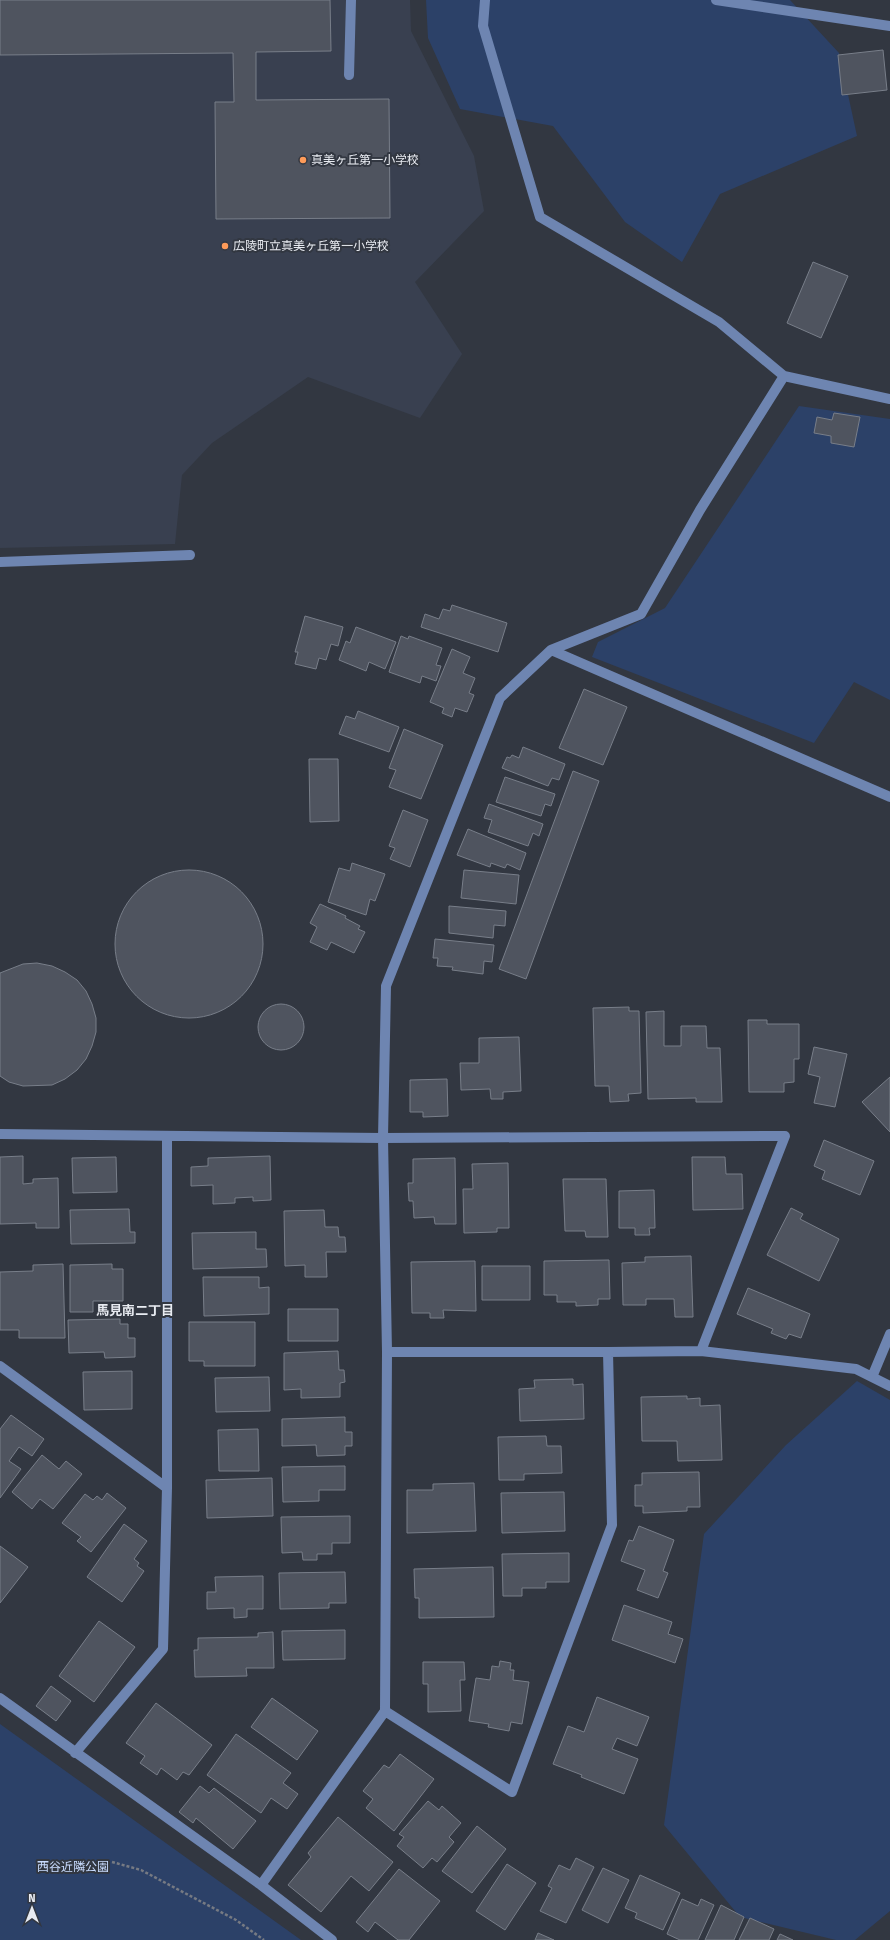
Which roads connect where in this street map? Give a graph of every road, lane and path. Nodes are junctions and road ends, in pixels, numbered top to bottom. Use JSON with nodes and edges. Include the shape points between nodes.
{"nodes":[{"id":1,"x":351,"y":0,"type":"edge"},
{"id":2,"x":485,"y":0,"type":"edge"},
{"id":3,"x":716,"y":0,"type":"edge"},
{"id":4,"x":890,"y":26,"type":"edge"},
{"id":5,"x":349,"y":75,"type":"dead end"},
{"id":6,"x":784,"y":376,"type":"junction"},
{"id":7,"x":890,"y":399,"type":"edge"},
{"id":8,"x":190,"y":555,"type":"dead end"},
{"id":9,"x":0,"y":562,"type":"edge"},
{"id":10,"x":551,"y":650,"type":"junction"},
{"id":11,"x":890,"y":797,"type":"edge"},
{"id":12,"x":0,"y":1134,"type":"edge"},
{"id":13,"x":167,"y":1136,"type":"junction"},
{"id":14,"x":383,"y":1138,"type":"junction"},
{"id":15,"x":890,"y":1334,"type":"edge"},
{"id":16,"x":701,"y":1351,"type":"junction"},
{"id":17,"x":387,"y":1352,"type":"junction"},
{"id":18,"x":608,"y":1352,"type":"junction"},
{"id":19,"x":0,"y":1366,"type":"edge"},
{"id":20,"x":872,"y":1377,"type":"junction"},
{"id":21,"x":890,"y":1386,"type":"edge"},
{"id":22,"x":167,"y":1488,"type":"junction"},
{"id":23,"x":0,"y":1698,"type":"edge"},
{"id":24,"x":385,"y":1711,"type":"junction"},
{"id":25,"x":75,"y":1752,"type":"junction"},
{"id":26,"x":112,"y":1862,"type":"dead end"},
{"id":27,"x":261,"y":1885,"type":"junction"},
{"id":28,"x":264,"y":1940,"type":"edge"},
{"id":29,"x":332,"y":1940,"type":"edge"}],
"edges":[{"from":1,"to":5,"type":"street"},
{"from":2,"to":6,"type":"street","via":[[483,26],[540,217],[719,322]]},
{"from":3,"to":4,"type":"street"},
{"from":6,"to":7,"type":"street"},
{"from":6,"to":10,"type":"street","via":[[700,510],[641,614]]},
{"from":8,"to":9,"type":"street"},
{"from":10,"to":11,"type":"street"},
{"from":10,"to":14,"type":"street","via":[[500,698],[386,986]]},
{"from":12,"to":13,"type":"street"},
{"from":13,"to":14,"type":"street"},
{"from":13,"to":22,"type":"street"},
{"from":14,"to":16,"type":"street","via":[[785,1136]]},
{"from":14,"to":17,"type":"street"},
{"from":15,"to":20,"type":"street"},
{"from":16,"to":18,"type":"street"},
{"from":16,"to":20,"type":"street","via":[[856,1369]]},
{"from":17,"to":18,"type":"street"},
{"from":17,"to":24,"type":"street"},
{"from":18,"to":24,"type":"street","via":[[612,1525],[512,1792]]},
{"from":19,"to":22,"type":"street"},
{"from":20,"to":21,"type":"street"},
{"from":22,"to":25,"type":"street","via":[[163,1649]]},
{"from":23,"to":25,"type":"street"},
{"from":24,"to":27,"type":"street"},
{"from":25,"to":27,"type":"street"},
{"from":26,"to":28,"type":"path","via":[[148,1874],[236,1920]]},
{"from":27,"to":29,"type":"street"}]}
